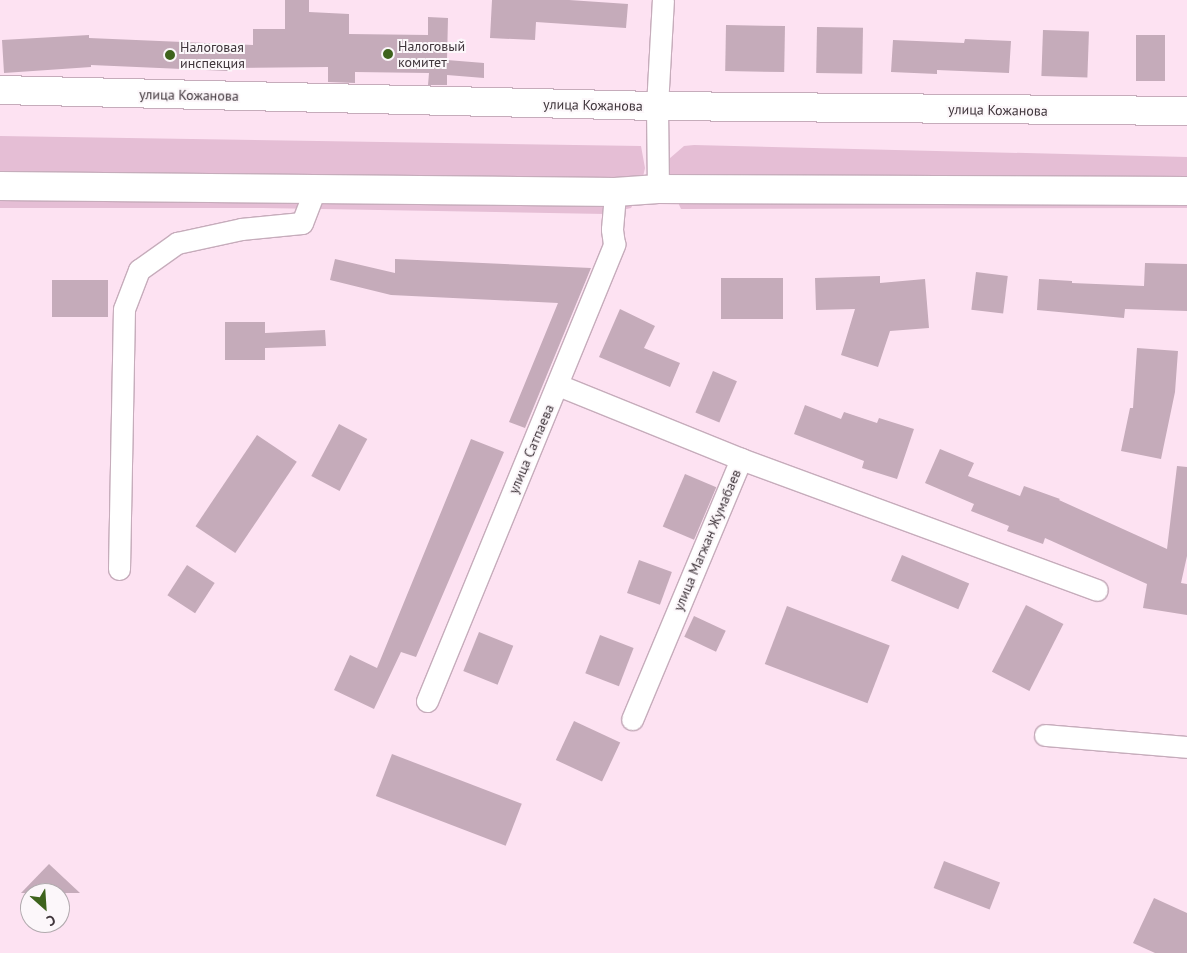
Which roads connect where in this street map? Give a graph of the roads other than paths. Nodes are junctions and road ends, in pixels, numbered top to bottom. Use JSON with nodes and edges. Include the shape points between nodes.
{"nodes":[{"id":1,"x":663,"y":0,"type":"edge"},
{"id":2,"x":0,"y":90,"type":"edge"},
{"id":3,"x":657,"y":106,"type":"junction"},
{"id":4,"x":1187,"y":111,"type":"edge"},
{"id":5,"x":0,"y":186,"type":"edge"},
{"id":6,"x":315,"y":189,"type":"junction"},
{"id":7,"x":658,"y":189,"type":"junction"},
{"id":8,"x":1187,"y":191,"type":"edge"},
{"id":9,"x":615,"y":192,"type":"junction"},
{"id":10,"x":558,"y":385,"type":"junction"},
{"id":11,"x":741,"y":459,"type":"junction"},
{"id":12,"x":119,"y":569,"type":"dead end"},
{"id":13,"x":1098,"y":590,"type":"dead end"},
{"id":14,"x":427,"y":701,"type":"dead end"},
{"id":15,"x":632,"y":719,"type":"dead end"},
{"id":16,"x":1045,"y":735,"type":"dead end"},
{"id":17,"x":1187,"y":747,"type":"edge"}],
"edges":[{"from":1,"to":3,"type":"street"},
{"from":2,"to":3,"type":"street","name":"улица Кожанова"},
{"from":3,"to":4,"type":"street","name":"улица Кожанова"},
{"from":3,"to":7,"type":"street"},
{"from":5,"to":6,"type":"street"},
{"from":6,"to":9,"type":"street"},
{"from":6,"to":12,"type":"street","via":[[302,223],[241,229],[177,243],[139,270],[124,309]]},
{"from":7,"to":8,"type":"street"},
{"from":7,"to":9,"type":"street"},
{"from":9,"to":10,"type":"street","name":"улица Сатпаева","via":[[614,244]]},
{"from":10,"to":11,"type":"street","name":"улица Магжан Жумабаев"},
{"from":10,"to":14,"type":"street","name":"улица Сатпаева"},
{"from":11,"to":13,"type":"street"},
{"from":11,"to":15,"type":"street","name":"улица Магжан Жумабаев"},
{"from":16,"to":17,"type":"street"}]}
